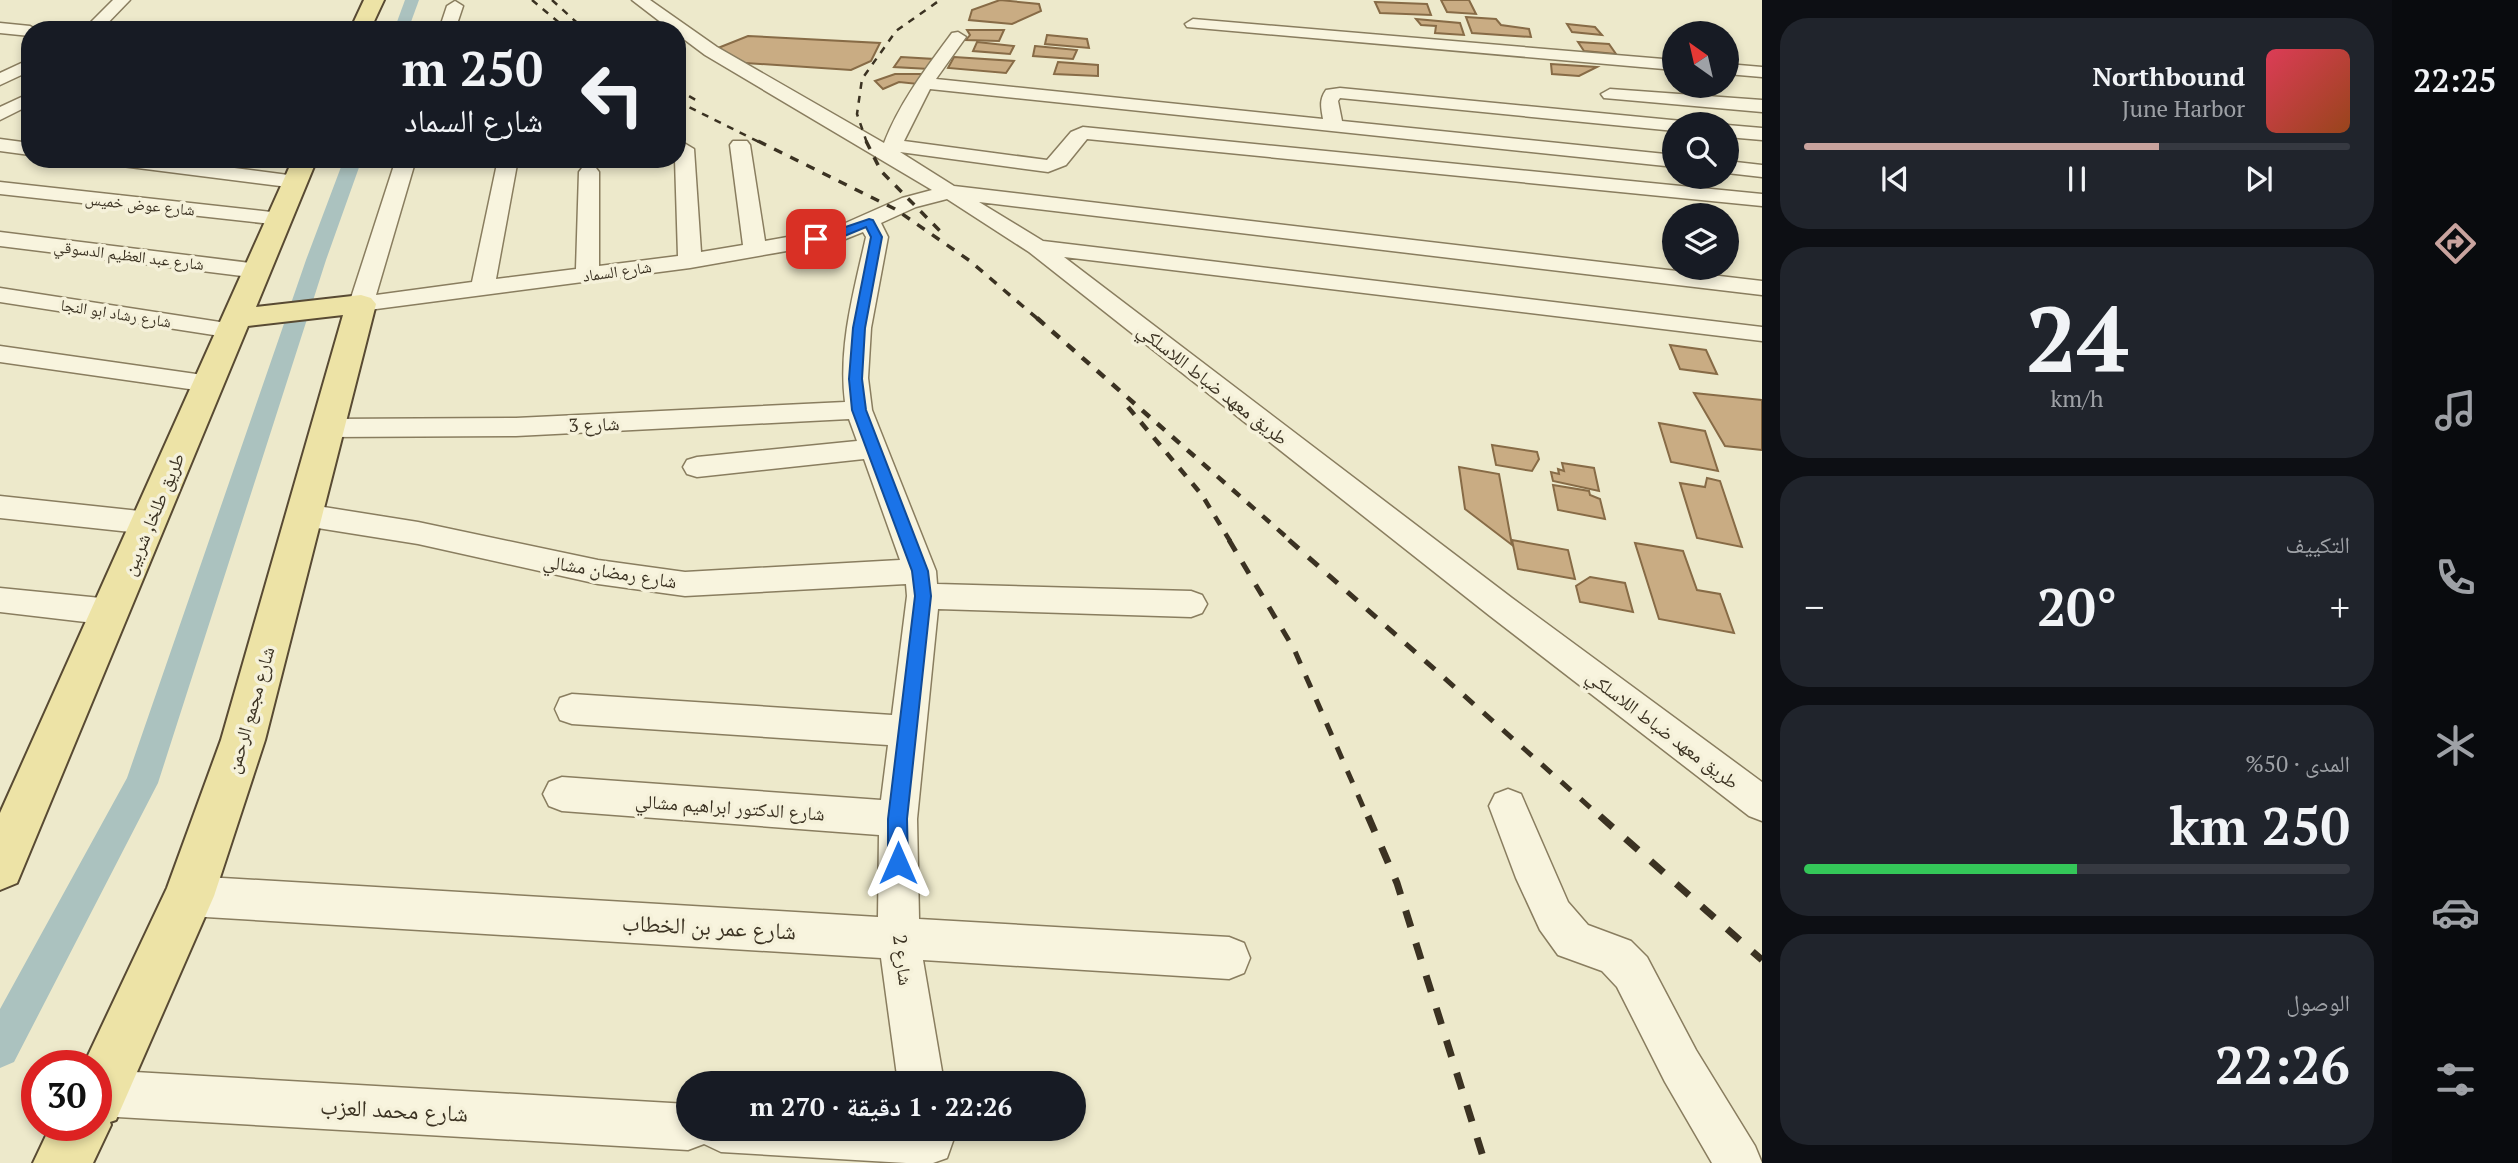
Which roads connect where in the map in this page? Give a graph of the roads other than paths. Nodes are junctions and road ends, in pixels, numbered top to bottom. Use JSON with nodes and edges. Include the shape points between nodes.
{"nodes":[{"id":1,"x":122,"y":0,"type":"edge"},
{"id":2,"x":374,"y":0,"type":"edge"},
{"id":3,"x":640,"y":0,"type":"edge"},
{"id":4,"x":455,"y":6,"type":"dead end"},
{"id":5,"x":100,"y":21,"type":"edge"},
{"id":6,"x":364,"y":21,"type":"edge"},
{"id":7,"x":450,"y":21,"type":"edge"},
{"id":8,"x":669,"y":21,"type":"edge"},
{"id":9,"x":1193,"y":24,"type":"dead end"},
{"id":10,"x":0,"y":27,"type":"edge"},
{"id":11,"x":21,"y":30,"type":"edge"},
{"id":12,"x":686,"y":33,"type":"edge"},
{"id":13,"x":958,"y":37,"type":"dead end"},
{"id":14,"x":1740,"y":54,"type":"edge"},
{"id":15,"x":1762,"y":56,"type":"edge"},
{"id":16,"x":1662,"y":64,"type":"edge"},
{"id":17,"x":21,"y":69,"type":"edge"},
{"id":18,"x":1740,"y":70,"type":"edge"},
{"id":19,"x":1762,"y":72,"type":"edge"},
{"id":20,"x":0,"y":80,"type":"edge"},
{"id":21,"x":923,"y":83,"type":"junction"},
{"id":22,"x":1610,"y":94,"type":"dead end"},
{"id":23,"x":21,"y":103,"type":"edge"},
{"id":24,"x":1762,"y":106,"type":"edge"},
{"id":25,"x":0,"y":114,"type":"edge"},
{"id":26,"x":1662,"y":124,"type":"edge"},
{"id":27,"x":1334,"y":126,"type":"junction"},
{"id":28,"x":1739,"y":132,"type":"edge"},
{"id":29,"x":1762,"y":134,"type":"edge"},
{"id":30,"x":0,"y":145,"type":"edge"},
{"id":31,"x":740,"y":145,"type":"dead end"},
{"id":32,"x":21,"y":148,"type":"edge"},
{"id":33,"x":891,"y":150,"type":"junction"},
{"id":34,"x":1662,"y":161,"type":"edge"},
{"id":35,"x":254,"y":168,"type":"edge"},
{"id":36,"x":403,"y":168,"type":"edge"},
{"id":37,"x":506,"y":168,"type":"edge"},
{"id":38,"x":685,"y":168,"type":"edge"},
{"id":39,"x":1739,"y":168,"type":"edge"},
{"id":40,"x":300,"y":171,"type":"edge"},
{"id":41,"x":1762,"y":171,"type":"edge"},
{"id":42,"x":589,"y":172,"type":"dead end"},
{"id":43,"x":0,"y":188,"type":"edge"},
{"id":44,"x":915,"y":188,"type":"junction"},
{"id":45,"x":30,"y":191,"type":"junction"},
{"id":46,"x":948,"y":192,"type":"junction"},
{"id":47,"x":1762,"y":200,"type":"edge"},
{"id":48,"x":0,"y":211,"type":"edge"},
{"id":49,"x":280,"y":219,"type":"junction"},
{"id":50,"x":869,"y":222,"type":"junction"},
{"id":51,"x":0,"y":239,"type":"edge"},
{"id":52,"x":1037,"y":247,"type":"junction"},
{"id":53,"x":755,"y":249,"type":"junction"},
{"id":54,"x":690,"y":261,"type":"junction"},
{"id":55,"x":259,"y":271,"type":"junction"},
{"id":56,"x":587,"y":275,"type":"junction"},
{"id":57,"x":1762,"y":288,"type":"edge"},
{"id":58,"x":482,"y":289,"type":"junction"},
{"id":59,"x":0,"y":295,"type":"edge"},
{"id":60,"x":350,"y":305,"type":"junction"},
{"id":61,"x":247,"y":321,"type":"junction"},
{"id":62,"x":1762,"y":334,"type":"edge"},
{"id":63,"x":0,"y":354,"type":"edge"},
{"id":64,"x":210,"y":384,"type":"junction"},
{"id":65,"x":859,"y":410,"type":"junction"},
{"id":66,"x":329,"y":428,"type":"junction"},
{"id":67,"x":872,"y":449,"type":"junction"},
{"id":68,"x":697,"y":467,"type":"dead end"},
{"id":69,"x":0,"y":507,"type":"edge"},
{"id":70,"x":305,"y":515,"type":"junction"},
{"id":71,"x":149,"y":523,"type":"junction"},
{"id":72,"x":921,"y":583,"type":"junction"},
{"id":73,"x":0,"y":600,"type":"edge"},
{"id":74,"x":1191,"y":604,"type":"dead end"},
{"id":75,"x":111,"y":612,"type":"junction"},
{"id":76,"x":572,"y":709,"type":"dead end"},
{"id":77,"x":909,"y":731,"type":"junction"},
{"id":78,"x":562,"y":794,"type":"dead end"},
{"id":79,"x":1762,"y":804,"type":"edge"},
{"id":80,"x":1508,"y":806,"type":"dead end"},
{"id":81,"x":898,"y":819,"type":"junction"},
{"id":82,"x":0,"y":867,"type":"edge"},
{"id":83,"x":189,"y":896,"type":"junction"},
{"id":84,"x":899,"y":938,"type":"junction"},
{"id":85,"x":1229,"y":958,"type":"dead end"},
{"id":86,"x":112,"y":1064,"type":"edge"},
{"id":87,"x":919,"y":1071,"type":"edge"},
{"id":88,"x":112,"y":1107,"type":"edge"},
{"id":89,"x":676,"y":1127,"type":"edge"},
{"id":90,"x":74,"y":1141,"type":"edge"},
{"id":91,"x":889,"y":1141,"type":"edge"},
{"id":92,"x":931,"y":1144,"type":"edge"},
{"id":93,"x":62,"y":1163,"type":"edge"},
{"id":94,"x":1738,"y":1163,"type":"edge"}],
"edges":[{"from":1,"to":5,"type":"street"},
{"from":2,"to":6,"type":"main road"},
{"from":3,"to":8,"type":"street","name":"طريق معهد ضباط اللاسلكي"},
{"from":4,"to":7,"type":"street"},
{"from":9,"to":16,"type":"street"},
{"from":10,"to":11,"type":"street"},
{"from":12,"to":33,"type":"street","name":"طريق معهد ضباط اللاسلكي"},
{"from":13,"to":21,"type":"street"},
{"from":14,"to":15,"type":"street"},
{"from":17,"to":20,"type":"street"},
{"from":18,"to":19,"type":"street"},
{"from":21,"to":27,"type":"street"},
{"from":21,"to":33,"type":"street"},
{"from":22,"to":24,"type":"street"},
{"from":23,"to":25,"type":"street"},
{"from":26,"to":27,"type":"street","via":[[1340,93],[1332,94],[1329,101]]},
{"from":27,"to":34,"type":"street"},
{"from":28,"to":29,"type":"street"},
{"from":30,"to":32,"type":"street"},
{"from":31,"to":53,"type":"street"},
{"from":33,"to":44,"type":"street","name":"طريق معهد ضباط اللاسلكي"},
{"from":33,"to":47,"type":"street","via":[[1048,166],[1059,162],[1083,133]]},
{"from":35,"to":40,"type":"street"},
{"from":36,"to":60,"type":"street"},
{"from":37,"to":58,"type":"street"},
{"from":38,"to":54,"type":"street"},
{"from":39,"to":41,"type":"street"},
{"from":40,"to":49,"type":"main road","name":"طريق طلخا, شربين"},
{"from":42,"to":56,"type":"street"},
{"from":43,"to":45,"type":"street","name":"شارع عوض خميس"},
{"from":44,"to":46,"type":"street","name":"طريق معهد ضباط اللاسلكي"},
{"from":44,"to":50,"type":"street","name":"شارع السماد"},
{"from":45,"to":48,"type":"street"},
{"from":45,"to":49,"type":"street","name":"شارع عوض خميس"},
{"from":46,"to":52,"type":"street","name":"طريق معهد ضباط اللاسلكي"},
{"from":46,"to":57,"type":"street"},
{"from":49,"to":55,"type":"main road","name":"طريق طلخا, شربين"},
{"from":50,"to":53,"type":"street","name":"شارع السماد","via":[[838,235]]},
{"from":50,"to":65,"type":"street","name":"شارع 2","via":[[877,237],[859,328],[855,379]]},
{"from":51,"to":55,"type":"street","name":"شارع عبد العظيم الدسوقي"},
{"from":52,"to":62,"type":"street"},
{"from":52,"to":79,"type":"street","name":"طريق معهد ضباط اللاسلكي"},
{"from":53,"to":54,"type":"street","name":"شارع السماد"},
{"from":54,"to":56,"type":"street","name":"شارع السماد"},
{"from":55,"to":61,"type":"main road","name":"طريق طلخا, شربين"},
{"from":56,"to":58,"type":"street","name":"شارع السماد"},
{"from":58,"to":60,"type":"street","name":"شارع السماد"},
{"from":59,"to":61,"type":"street","name":"شارع رشاد ابو النجا"},
{"from":60,"to":61,"type":"main road"},
{"from":60,"to":66,"type":"main road","name":"شارع مجمع الرحمن"},
{"from":61,"to":64,"type":"main road","name":"طريق طلخا, شربين"},
{"from":63,"to":64,"type":"street"},
{"from":64,"to":71,"type":"main road","name":"طريق طلخا, شربين"},
{"from":65,"to":66,"type":"street","name":"شارع 3","via":[[516,427]]},
{"from":65,"to":67,"type":"street","name":"شارع 2"},
{"from":66,"to":70,"type":"main road","name":"شارع مجمع الرحمن"},
{"from":67,"to":68,"type":"street"},
{"from":67,"to":72,"type":"street","name":"شارع 2"},
{"from":69,"to":71,"type":"street"},
{"from":70,"to":72,"type":"street","name":"شارع رمضان مشالي","via":[[418,533],[598,572],[685,583]]},
{"from":70,"to":83,"type":"main road","name":"شارع مجمع الرحمن","via":[[243,740]]},
{"from":71,"to":75,"type":"main road","name":"طريق طلخا, شربين"},
{"from":72,"to":74,"type":"street","name":"شارع رمضان مشالي"},
{"from":72,"to":77,"type":"street","name":"شارع 2"},
{"from":73,"to":75,"type":"street"},
{"from":75,"to":82,"type":"main road","name":"طريق طلخا, شربين"},
{"from":76,"to":77,"type":"street"},
{"from":77,"to":81,"type":"street","name":"شارع 2"},
{"from":78,"to":81,"type":"street","name":"شارع الدكتور ابراهيم مشالي"},
{"from":80,"to":94,"type":"street","via":[[1564,932],[1574,942],[1608,950],[1632,972]]},
{"from":81,"to":84,"type":"street","name":"شارع 2"},
{"from":83,"to":84,"type":"street","name":"شارع عمر بن الخطاب"},
{"from":83,"to":86,"type":"main road","name":"شارع مجمع الرحمن"},
{"from":84,"to":85,"type":"street","name":"شارع عمر بن الخطاب"},
{"from":84,"to":87,"type":"street","name":"شارع 2"},
{"from":88,"to":89,"type":"street","name":"شارع محمد العزب"},
{"from":90,"to":93,"type":"main road","name":"شارع مجمع الرحمن"},
{"from":91,"to":92,"type":"street"}]}
